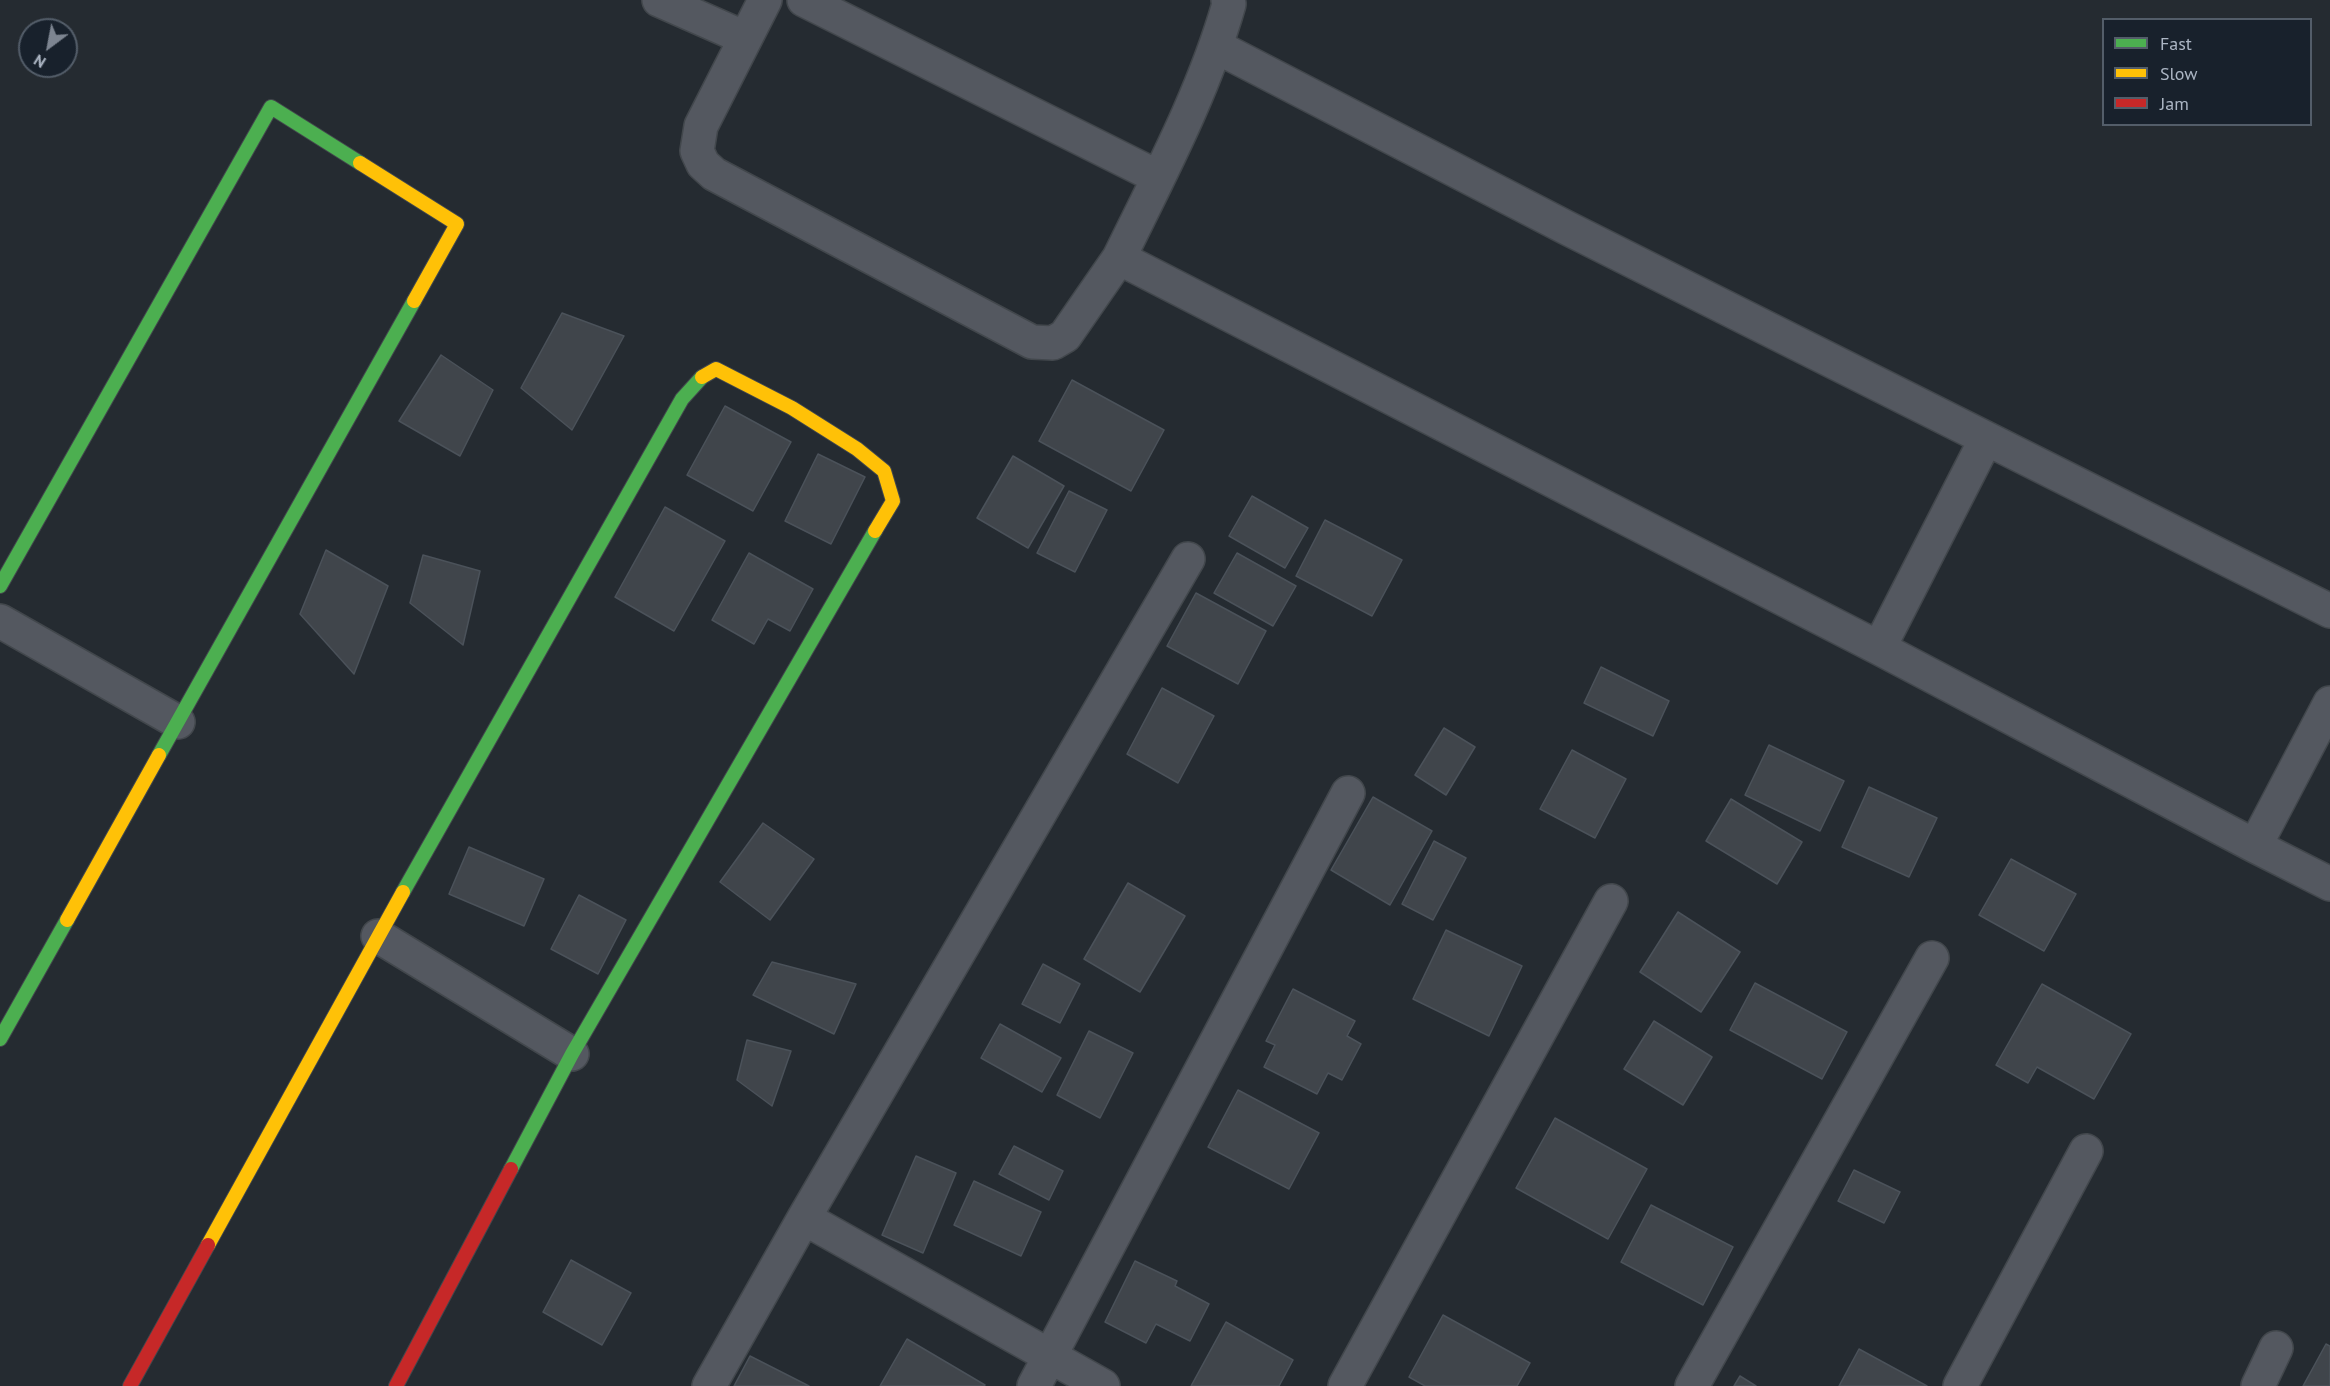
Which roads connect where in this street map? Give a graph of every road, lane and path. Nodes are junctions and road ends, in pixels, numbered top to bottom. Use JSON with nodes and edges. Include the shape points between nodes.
{"nodes":[{"id":1,"x":659,"y":0,"type":"edge"},
{"id":2,"x":765,"y":0,"type":"edge"},
{"id":3,"x":804,"y":0,"type":"edge"},
{"id":4,"x":1228,"y":0,"type":"edge"},
{"id":5,"x":745,"y":39,"type":"junction"},
{"id":6,"x":1217,"y":47,"type":"junction"},
{"id":7,"x":1158,"y":177,"type":"junction"},
{"id":8,"x":1119,"y":258,"type":"junction"},
{"id":9,"x":1986,"y":439,"type":"junction"},
{"id":10,"x":1188,"y":559,"type":"dead end"},
{"id":11,"x":0,"y":586,"type":"edge"},
{"id":12,"x":2330,"y":611,"type":"edge"},
{"id":13,"x":0,"y":621,"type":"edge"},
{"id":14,"x":1879,"y":648,"type":"junction"},
{"id":15,"x":2330,"y":703,"type":"edge"},
{"id":16,"x":178,"y":722,"type":"junction"},
{"id":17,"x":1348,"y":793,"type":"dead end"},
{"id":18,"x":2255,"y":846,"type":"junction"},
{"id":19,"x":2330,"y":884,"type":"edge"},
{"id":20,"x":1611,"y":901,"type":"dead end"},
{"id":21,"x":378,"y":936,"type":"junction"},
{"id":22,"x":1932,"y":958,"type":"dead end"},
{"id":23,"x":0,"y":1039,"type":"edge"},
{"id":24,"x":572,"y":1054,"type":"junction"},
{"id":25,"x":2086,"y":1151,"type":"dead end"},
{"id":26,"x":804,"y":1218,"type":"junction"},
{"id":27,"x":2276,"y":1348,"type":"dead end"},
{"id":28,"x":1050,"y":1356,"type":"junction"},
{"id":29,"x":130,"y":1386,"type":"edge"},
{"id":30,"x":396,"y":1386,"type":"edge"},
{"id":31,"x":709,"y":1386,"type":"edge"},
{"id":32,"x":1034,"y":1386,"type":"edge"},
{"id":33,"x":1103,"y":1386,"type":"edge"},
{"id":34,"x":1345,"y":1386,"type":"edge"},
{"id":35,"x":1692,"y":1386,"type":"edge"},
{"id":36,"x":1960,"y":1386,"type":"edge"},
{"id":37,"x":2258,"y":1386,"type":"edge"}],
"edges":[{"from":1,"to":5,"type":"street"},
{"from":2,"to":5,"type":"street"},
{"from":3,"to":7,"type":"street"},
{"from":4,"to":6,"type":"street"},
{"from":5,"to":8,"type":"street","via":[[701,126],[697,151],[714,174],[1032,342],[1053,344],[1065,336]]},
{"from":6,"to":7,"type":"street"},
{"from":6,"to":9,"type":"street"},
{"from":7,"to":8,"type":"street"},
{"from":8,"to":14,"type":"street"},
{"from":9,"to":12,"type":"street"},
{"from":9,"to":14,"type":"street"},
{"from":10,"to":26,"type":"street"},
{"from":11,"to":16,"type":"street","via":[[271,107],[457,224]]},
{"from":13,"to":16,"type":"street"},
{"from":14,"to":18,"type":"street"},
{"from":15,"to":18,"type":"street"},
{"from":16,"to":23,"type":"street"},
{"from":17,"to":28,"type":"street"},
{"from":18,"to":19,"type":"street"},
{"from":20,"to":34,"type":"street"},
{"from":21,"to":24,"type":"street"},
{"from":21,"to":24,"type":"street","via":[[687,392],[698,379],[716,369],[792,408],[884,471],[893,501]]},
{"from":21,"to":29,"type":"street"},
{"from":22,"to":35,"type":"street"},
{"from":24,"to":30,"type":"street"},
{"from":25,"to":36,"type":"street"},
{"from":26,"to":28,"type":"street"},
{"from":26,"to":31,"type":"street"},
{"from":27,"to":37,"type":"street"},
{"from":28,"to":32,"type":"street"},
{"from":28,"to":33,"type":"street"}]}
